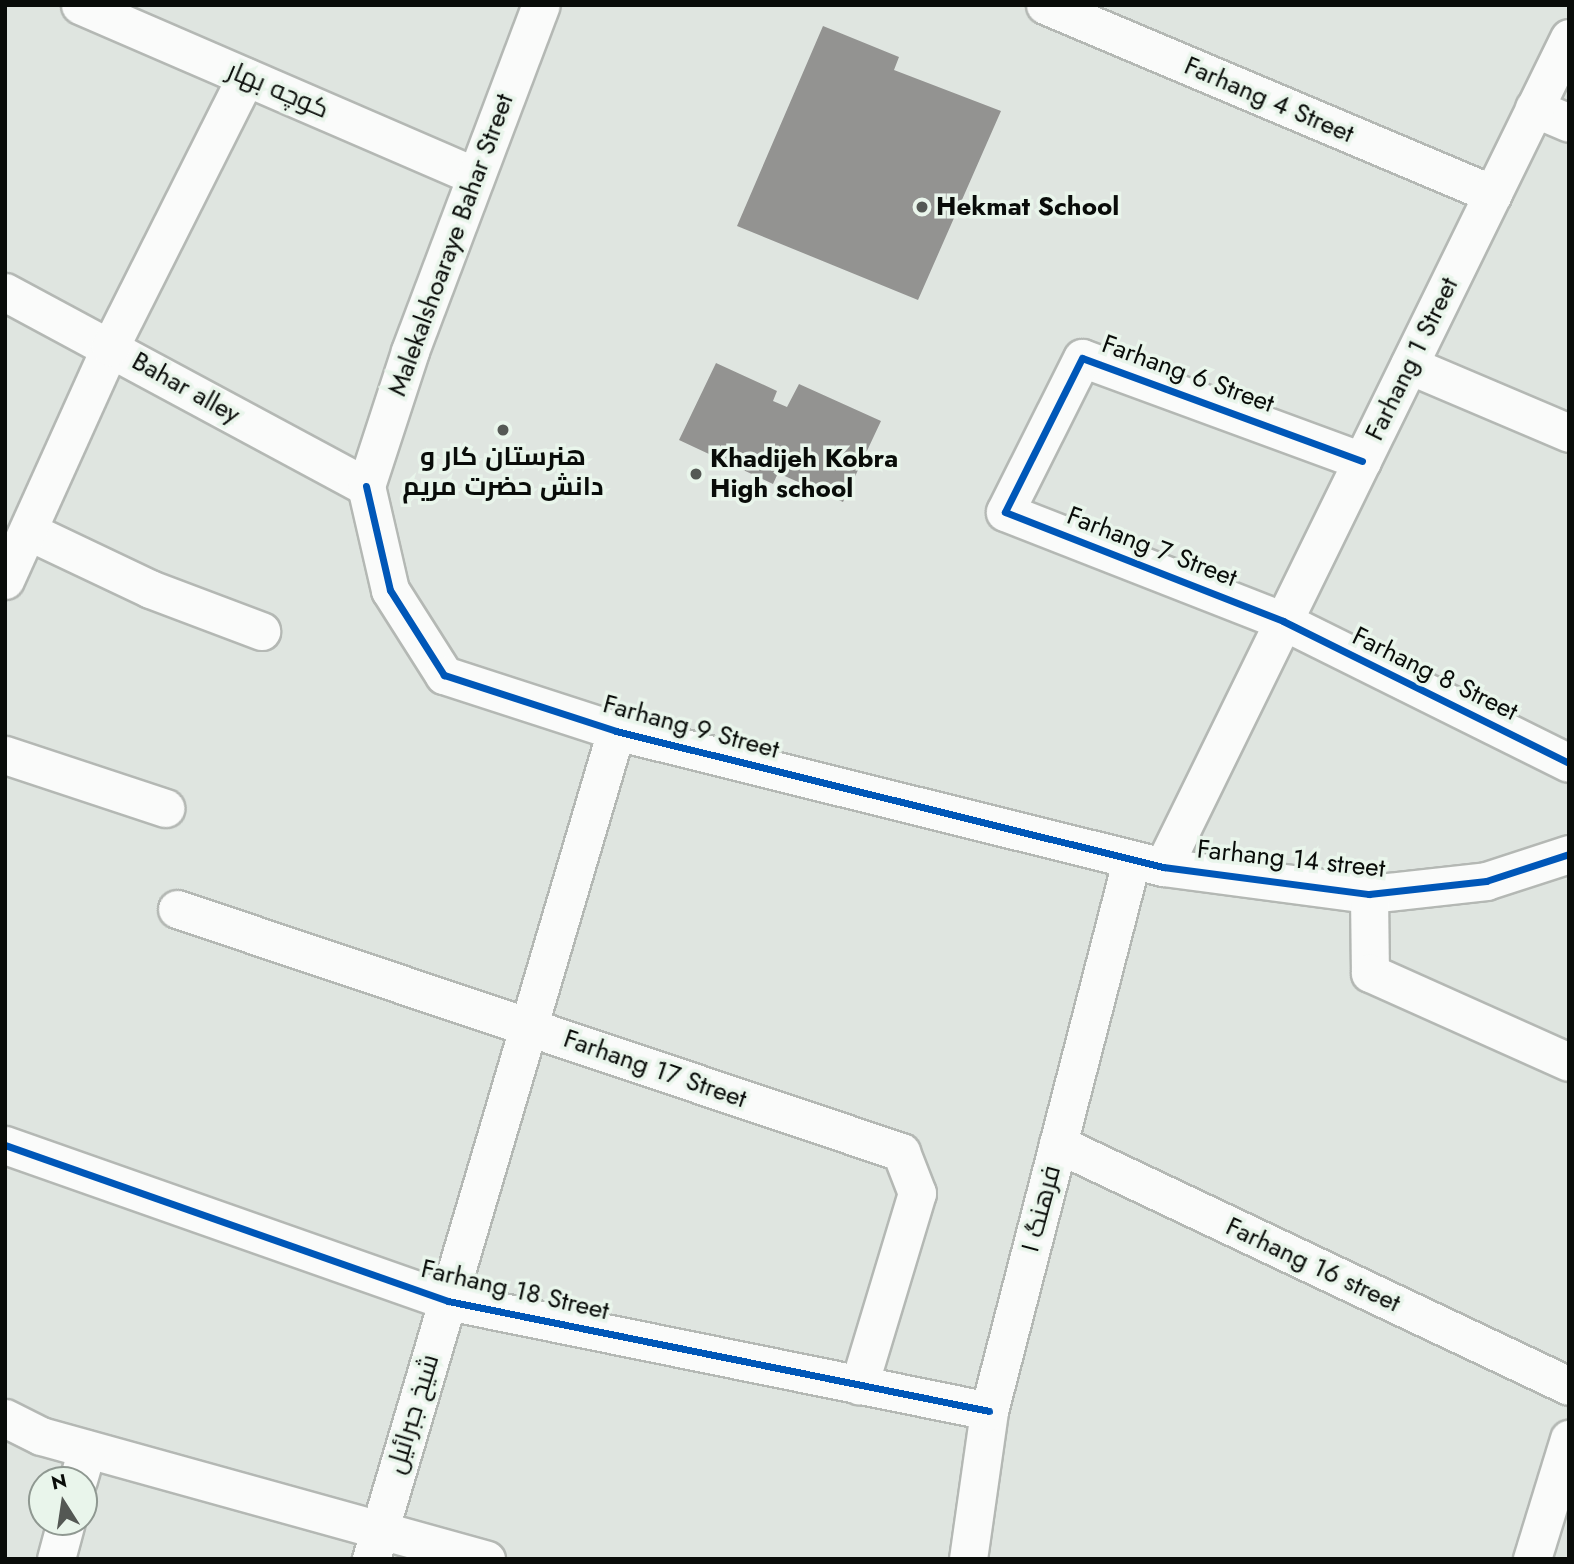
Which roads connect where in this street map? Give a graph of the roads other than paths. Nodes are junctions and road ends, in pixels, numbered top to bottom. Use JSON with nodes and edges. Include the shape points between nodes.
{"nodes":[{"id":1,"x":80,"y":5,"type":"edge"},
{"id":2,"x":541,"y":5,"type":"edge"},
{"id":3,"x":1045,"y":5,"type":"edge"},
{"id":4,"x":1101,"y":16,"type":"edge"},
{"id":5,"x":1569,"y":38,"type":"edge"},
{"id":6,"x":246,"y":77,"type":"junction"},
{"id":7,"x":1534,"y":108,"type":"junction"},
{"id":8,"x":1569,"y":123,"type":"edge"},
{"id":9,"x":475,"y":176,"type":"junction"},
{"id":10,"x":1493,"y":194,"type":"junction"},
{"id":11,"x":5,"y":292,"type":"edge"},
{"id":12,"x":110,"y":347,"type":"junction"},
{"id":13,"x":1409,"y":365,"type":"junction"},
{"id":14,"x":1569,"y":433,"type":"edge"},
{"id":15,"x":1362,"y":461,"type":"junction"},
{"id":16,"x":366,"y":486,"type":"junction"},
{"id":17,"x":1005,"y":512,"type":"joint"},
{"id":18,"x":28,"y":531,"type":"junction"},
{"id":19,"x":5,"y":580,"type":"edge"},
{"id":20,"x":1283,"y":621,"type":"junction"},
{"id":21,"x":261,"y":631,"type":"dead end"},
{"id":22,"x":616,"y":731,"type":"junction"},
{"id":23,"x":5,"y":755,"type":"edge"},
{"id":24,"x":1569,"y":763,"type":"edge"},
{"id":25,"x":165,"y":808,"type":"dead end"},
{"id":26,"x":1569,"y":854,"type":"edge"},
{"id":27,"x":1147,"y":865,"type":"junction"},
{"id":28,"x":1369,"y":894,"type":"junction"},
{"id":29,"x":177,"y":909,"type":"dead end"},
{"id":30,"x":530,"y":1028,"type":"junction"},
{"id":31,"x":1569,"y":1062,"type":"edge"},
{"id":32,"x":1058,"y":1144,"type":"junction"},
{"id":33,"x":5,"y":1145,"type":"edge"},
{"id":34,"x":448,"y":1301,"type":"junction"},
{"id":35,"x":859,"y":1385,"type":"junction"},
{"id":36,"x":1569,"y":1386,"type":"edge"},
{"id":37,"x":989,"y":1411,"type":"junction"},
{"id":38,"x":5,"y":1418,"type":"edge"},
{"id":39,"x":1569,"y":1439,"type":"edge"},
{"id":40,"x":83,"y":1464,"type":"edge"},
{"id":41,"x":62,"y":1536,"type":"edge"},
{"id":42,"x":374,"y":1543,"type":"edge"},
{"id":43,"x":55,"y":1559,"type":"edge"},
{"id":44,"x":486,"y":1559,"type":"edge"},
{"id":45,"x":968,"y":1559,"type":"edge"},
{"id":46,"x":1532,"y":1559,"type":"edge"}],
"edges":[{"from":1,"to":6,"type":"street","name":"کوچه بهار"},
{"from":2,"to":9,"type":"street","name":"Malekalshoaraye Bahar Street"},
{"from":3,"to":4,"type":"street","name":"Farhang 4 Street"},
{"from":4,"to":10,"type":"street","name":"Farhang 4 Street"},
{"from":5,"to":7,"type":"street","name":"Farhang 1 Street"},
{"from":6,"to":9,"type":"street","name":"کوچه بهار"},
{"from":6,"to":12,"type":"street"},
{"from":7,"to":8,"type":"street"},
{"from":7,"to":10,"type":"street","name":"Farhang 1 Street"},
{"from":9,"to":16,"type":"street","name":"Malekalshoaraye Bahar Street"},
{"from":10,"to":13,"type":"street","name":"Farhang 1 Street"},
{"from":11,"to":12,"type":"street","name":"Bahar alley"},
{"from":12,"to":16,"type":"street","name":"Bahar alley"},
{"from":12,"to":18,"type":"street"},
{"from":13,"to":14,"type":"street"},
{"from":13,"to":15,"type":"street","name":"Farhang 1 Street"},
{"from":15,"to":17,"type":"street","name":"Farhang 6 Street","via":[[1082,358]]},
{"from":15,"to":20,"type":"street","name":"Farhang 1 Street"},
{"from":16,"to":22,"type":"street","name":"Farhang 9 Street","via":[[390,590],[444,675]]},
{"from":17,"to":20,"type":"street","name":"Farhang 7 Street"},
{"from":18,"to":19,"type":"street"},
{"from":18,"to":21,"type":"street","via":[[150,589]]},
{"from":20,"to":24,"type":"street","name":"Farhang 8 Street"},
{"from":20,"to":27,"type":"street","name":"Farhang 1 Street"},
{"from":22,"to":27,"type":"street","name":"Farhang 9 Street"},
{"from":22,"to":30,"type":"street","name":"شیخ جبرائیل"},
{"from":23,"to":25,"type":"street"},
{"from":26,"to":28,"type":"street","name":"Farhang 14 street","via":[[1486,881]]},
{"from":27,"to":28,"type":"street","name":"Farhang 14 street"},
{"from":27,"to":32,"type":"street","name":"فرهنگ ۱"},
{"from":28,"to":31,"type":"street","via":[[1370,973]]},
{"from":29,"to":30,"type":"street","name":"Farhang 17 Street"},
{"from":30,"to":34,"type":"street","name":"شیخ جبرائیل"},
{"from":30,"to":35,"type":"street","name":"Farhang 17 Street","via":[[901,1152],[918,1194]]},
{"from":32,"to":36,"type":"street","name":"Farhang 16 street"},
{"from":32,"to":37,"type":"street","name":"فرهنگ ۱"},
{"from":33,"to":34,"type":"street","name":"Farhang 18 Street"},
{"from":34,"to":35,"type":"street","name":"Farhang 18 Street"},
{"from":34,"to":42,"type":"street","name":"شیخ جبرائیل"},
{"from":35,"to":37,"type":"street","name":"Farhang 18 Street"},
{"from":37,"to":45,"type":"street","name":"فرهنگ ۱"},
{"from":38,"to":40,"type":"street"},
{"from":39,"to":46,"type":"street"},
{"from":40,"to":42,"type":"street"},
{"from":41,"to":43,"type":"street"},
{"from":42,"to":44,"type":"street"}]}
